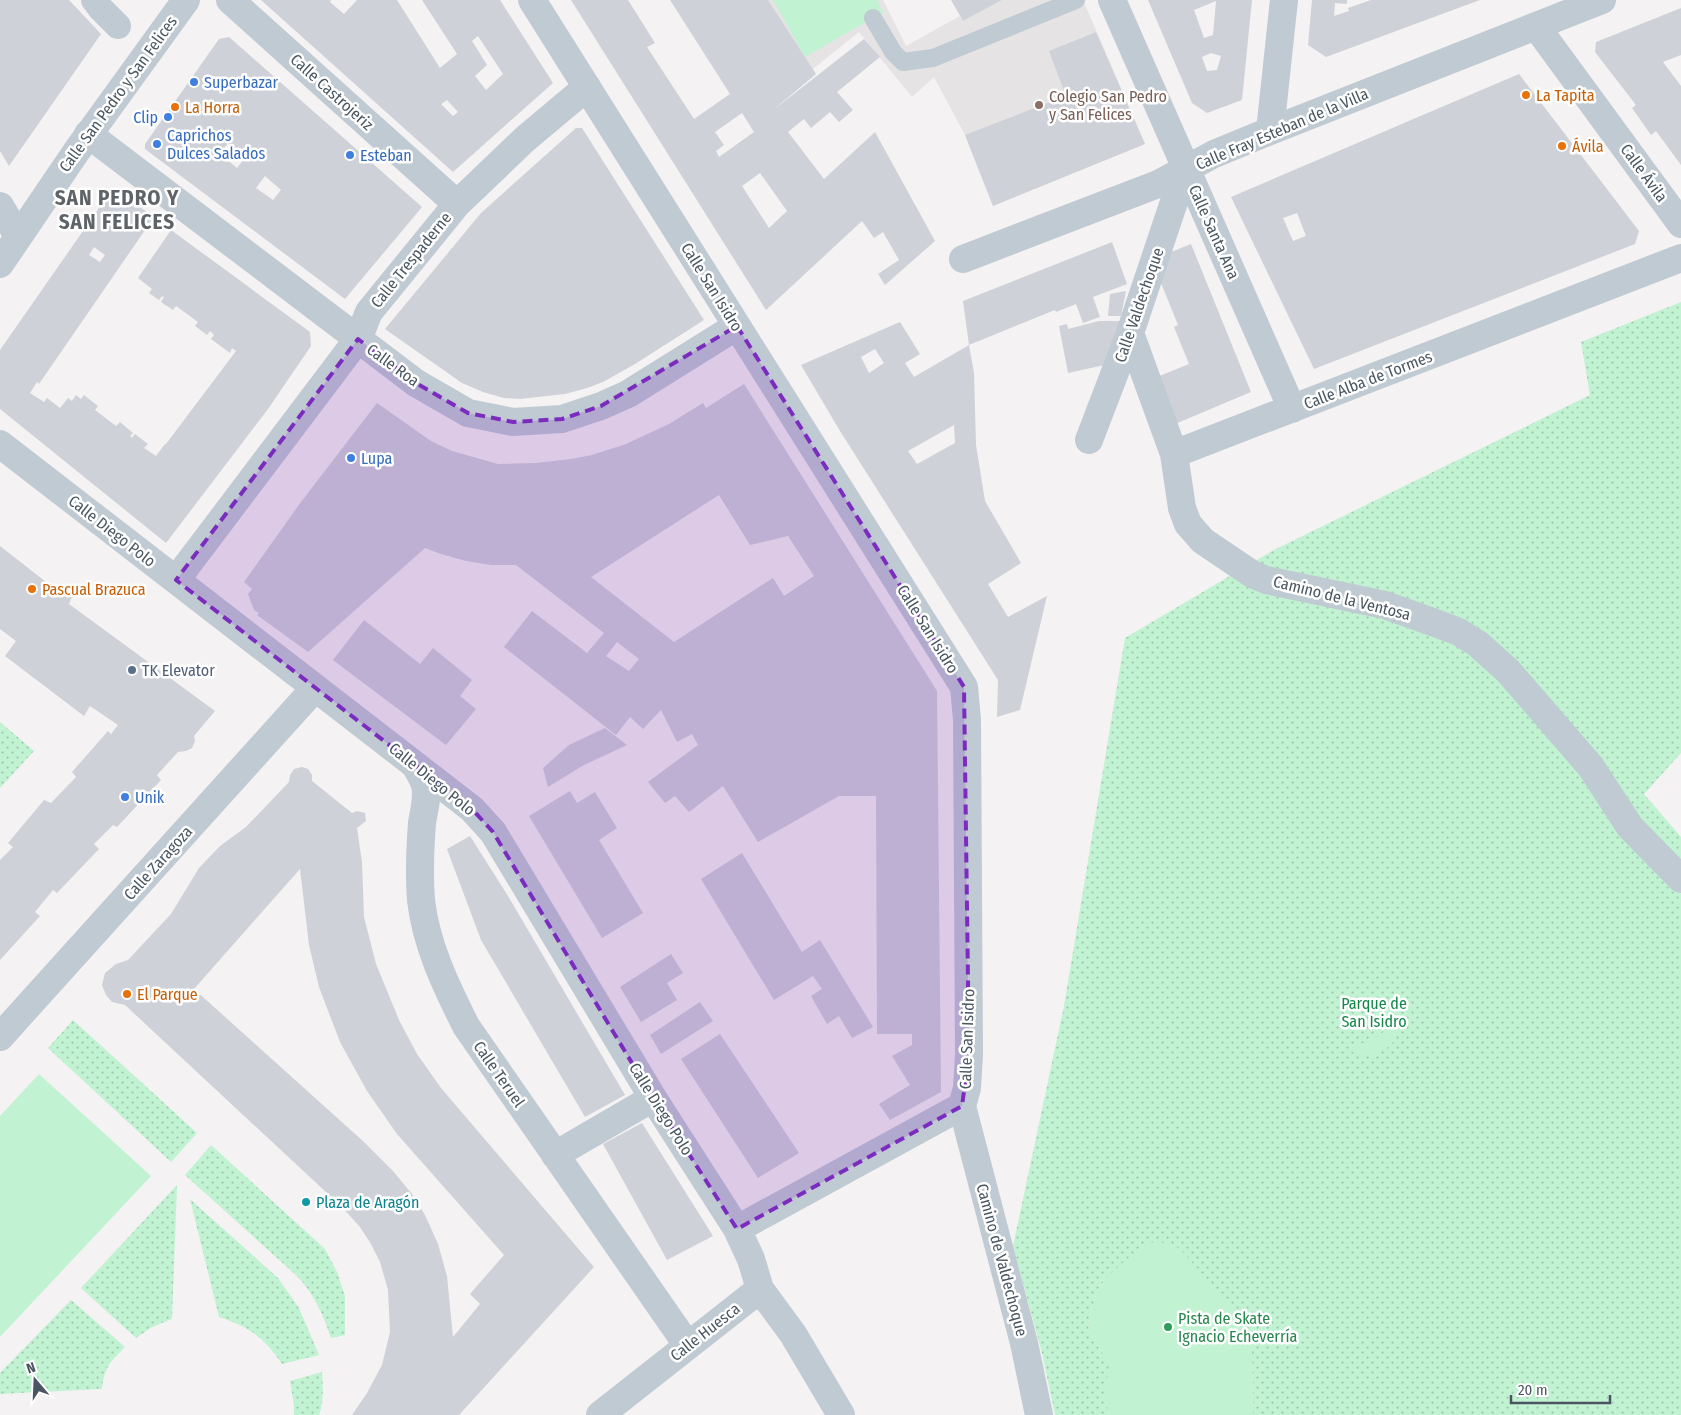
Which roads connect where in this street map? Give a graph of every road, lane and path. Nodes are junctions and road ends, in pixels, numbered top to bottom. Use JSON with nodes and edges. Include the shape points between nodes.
{"nodes":[{"id":1,"x":94,"y":0,"type":"edge"},
{"id":2,"x":186,"y":0,"type":"edge"},
{"id":3,"x":230,"y":0,"type":"edge"},
{"id":4,"x":532,"y":0,"type":"edge"},
{"id":5,"x":1076,"y":0,"type":"edge"},
{"id":6,"x":1112,"y":0,"type":"edge"},
{"id":7,"x":1284,"y":0,"type":"edge"},
{"id":8,"x":1602,"y":0,"type":"edge"},
{"id":9,"x":873,"y":18,"type":"dead end"},
{"id":10,"x":118,"y":26,"type":"dead end"},
{"id":11,"x":1536,"y":26,"type":"junction"},
{"id":12,"x":588,"y":87,"type":"junction"},
{"id":13,"x":1270,"y":131,"type":"junction"},
{"id":14,"x":88,"y":134,"type":"junction"},
{"id":15,"x":1185,"y":169,"type":"junction"},
{"id":16,"x":457,"y":204,"type":"junction"},
{"id":17,"x":0,"y":206,"type":"edge"},
{"id":18,"x":1681,"y":224,"type":"edge"},
{"id":19,"x":18,"y":236,"type":"junction"},
{"id":20,"x":1681,"y":258,"type":"edge"},
{"id":21,"x":963,"y":259,"type":"dead end"},
{"id":22,"x":0,"y":264,"type":"edge"},
{"id":23,"x":737,"y":326,"type":"junction"},
{"id":24,"x":1130,"y":334,"type":"junction"},
{"id":25,"x":358,"y":339,"type":"junction"},
{"id":26,"x":1292,"y":409,"type":"junction"},
{"id":27,"x":1089,"y":440,"type":"dead end"},
{"id":28,"x":0,"y":444,"type":"edge"},
{"id":29,"x":1174,"y":454,"type":"junction"},
{"id":30,"x":176,"y":580,"type":"junction"},
{"id":31,"x":315,"y":688,"type":"junction"},
{"id":32,"x":414,"y":764,"type":"junction"},
{"id":33,"x":1681,"y":879,"type":"edge"},
{"id":34,"x":0,"y":1037,"type":"edge"},
{"id":35,"x":653,"y":1098,"type":"junction"},
{"id":36,"x":962,"y":1106,"type":"junction"},
{"id":37,"x":555,"y":1155,"type":"junction"},
{"id":38,"x":738,"y":1229,"type":"junction"},
{"id":39,"x":760,"y":1289,"type":"junction"},
{"id":40,"x":688,"y":1346,"type":"junction"},
{"id":41,"x":600,"y":1415,"type":"edge"},
{"id":42,"x":841,"y":1415,"type":"edge"},
{"id":43,"x":1039,"y":1415,"type":"edge"}],
"edges":[{"from":1,"to":10,"type":"street"},
{"from":2,"to":14,"type":"street","name":"Calle San Pedro y San Felices"},
{"from":3,"to":16,"type":"street","name":"Calle Castrojeriz"},
{"from":4,"to":12,"type":"street","name":"Calle San Isidro"},
{"from":5,"to":9,"type":"lane","via":[[933,58],[904,62],[893,52]]},
{"from":6,"to":15,"type":"street","name":"Calle Santa Ana"},
{"from":7,"to":13,"type":"street"},
{"from":8,"to":11,"type":"street","name":"Calle Fray Esteban de la Villa"},
{"from":11,"to":13,"type":"street","name":"Calle Fray Esteban de la Villa"},
{"from":11,"to":18,"type":"street","name":"Calle Ávila"},
{"from":12,"to":16,"type":"street","name":"Calle Trespaderne","via":[[524,139]]},
{"from":12,"to":23,"type":"street","name":"Calle San Isidro"},
{"from":13,"to":15,"type":"street","name":"Calle Fray Esteban de la Villa"},
{"from":14,"to":19,"type":"street","name":"Calle San Pedro y San Felices"},
{"from":14,"to":25,"type":"street","name":"Calle Roa"},
{"from":15,"to":21,"type":"street","name":"Calle Fray Esteban de la Villa","via":[[1158,184]]},
{"from":15,"to":24,"type":"street","name":"Calle Valdechoque"},
{"from":15,"to":26,"type":"street","name":"Calle Santa Ana"},
{"from":16,"to":25,"type":"street","name":"Calle Trespaderne","via":[[369,312]]},
{"from":17,"to":19,"type":"street"},
{"from":19,"to":22,"type":"street","name":"Calle San Pedro y San Felices"},
{"from":20,"to":26,"type":"street","name":"Calle Alba de Tormes"},
{"from":23,"to":25,"type":"street","name":"Calle Roa","via":[[628,394],[601,406],[562,419],[513,422],[468,413],[416,383]]},
{"from":23,"to":36,"type":"street","name":"Calle San Isidro","via":[[964,687],[967,720],[969,1054],[967,1088]]},
{"from":24,"to":27,"type":"street","name":"Calle Valdechoque"},
{"from":24,"to":29,"type":"street"},
{"from":25,"to":30,"type":"street","name":"Calle Trespaderne"},
{"from":26,"to":29,"type":"street","name":"Calle Alba de Tormes"},
{"from":28,"to":30,"type":"street","name":"Calle Diego Polo"},
{"from":29,"to":33,"type":"street","name":"Camino de la Ventosa","via":[[1180,502],[1188,524],[1203,541],[1252,574],[1266,580],[1385,605],[1460,632],[1478,644],[1508,671],[1591,767],[1630,827]]},
{"from":30,"to":31,"type":"street","name":"Calle Diego Polo"},
{"from":31,"to":32,"type":"street","name":"Calle Diego Polo"},
{"from":31,"to":34,"type":"street","name":"Calle Zaragoza"},
{"from":32,"to":35,"type":"street","name":"Calle Diego Polo","via":[[472,809],[493,832]]},
{"from":32,"to":37,"type":"street","name":"Calle Teruel","via":[[425,784],[426,799],[419,868],[421,902],[442,979],[466,1026]]},
{"from":35,"to":37,"type":"street"},
{"from":35,"to":38,"type":"street","name":"Calle Diego Polo"},
{"from":36,"to":38,"type":"street","name":"Calle San Isidro"},
{"from":36,"to":43,"type":"street","name":"Camino de Valdechoque","via":[[1024,1343]]},
{"from":37,"to":40,"type":"street","name":"Calle Teruel"},
{"from":38,"to":39,"type":"street"},
{"from":39,"to":40,"type":"street","name":"Calle Huesca"},
{"from":39,"to":42,"type":"street","via":[[793,1334]]},
{"from":40,"to":41,"type":"street","name":"Calle Huesca"}]}
